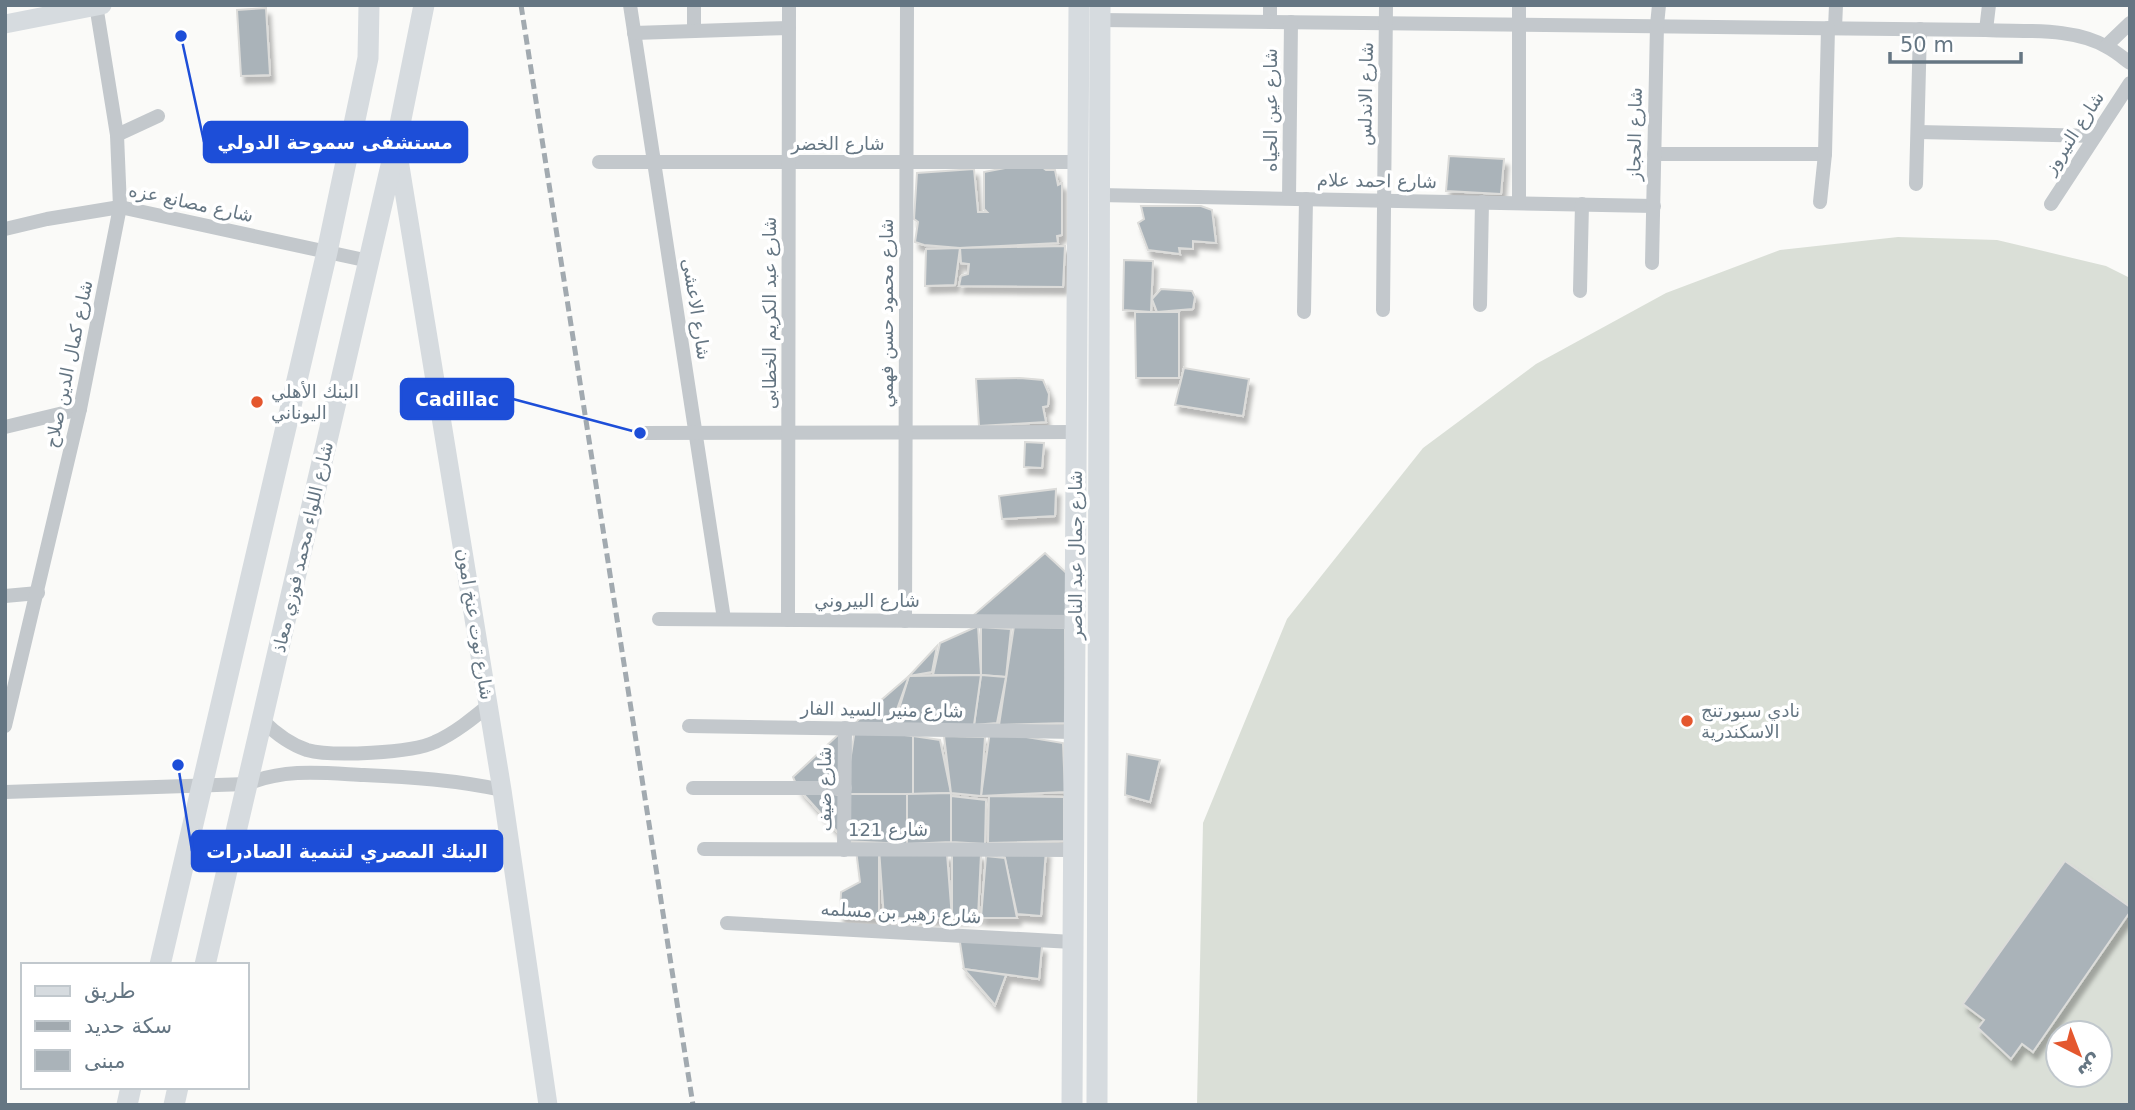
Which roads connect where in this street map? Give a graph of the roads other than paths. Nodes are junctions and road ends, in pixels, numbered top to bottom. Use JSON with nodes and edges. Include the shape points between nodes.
{"nodes":[{"id":1,"x":369,"y":5,"type":"edge"},
{"id":2,"x":424,"y":5,"type":"edge"},
{"id":3,"x":630,"y":5,"type":"edge"},
{"id":4,"x":694,"y":5,"type":"edge"},
{"id":5,"x":789,"y":5,"type":"edge"},
{"id":6,"x":908,"y":5,"type":"edge"},
{"id":7,"x":1079,"y":5,"type":"edge"},
{"id":8,"x":1270,"y":5,"type":"edge"},
{"id":9,"x":1386,"y":5,"type":"edge"},
{"id":10,"x":1519,"y":5,"type":"edge"},
{"id":11,"x":1659,"y":5,"type":"edge"},
{"id":12,"x":1836,"y":5,"type":"edge"},
{"id":13,"x":1989,"y":5,"type":"edge"},
{"id":14,"x":98,"y":6,"type":"edge"},
{"id":15,"x":1100,"y":13,"type":"edge"},
{"id":16,"x":1270,"y":22,"type":"junction"},
{"id":17,"x":1291,"y":22,"type":"junction"},
{"id":18,"x":1386,"y":23,"type":"junction"},
{"id":19,"x":2130,"y":23,"type":"edge"},
{"id":20,"x":5,"y":24,"type":"edge"},
{"id":21,"x":1519,"y":24,"type":"junction"},
{"id":22,"x":1657,"y":25,"type":"junction"},
{"id":23,"x":789,"y":28,"type":"junction"},
{"id":24,"x":1832,"y":28,"type":"junction"},
{"id":25,"x":1920,"y":29,"type":"junction"},
{"id":26,"x":1986,"y":30,"type":"junction"},
{"id":27,"x":694,"y":32,"type":"junction"},
{"id":28,"x":634,"y":33,"type":"junction"},
{"id":29,"x":2106,"y":46,"type":"junction"},
{"id":30,"x":2130,"y":63,"type":"edge"},
{"id":31,"x":2130,"y":83,"type":"edge"},
{"id":32,"x":158,"y":116,"type":"dead end"},
{"id":33,"x":1918,"y":132,"type":"junction"},
{"id":34,"x":117,"y":135,"type":"junction"},
{"id":35,"x":2095,"y":136,"type":"junction"},
{"id":36,"x":396,"y":144,"type":"junction"},
{"id":37,"x":1654,"y":154,"type":"junction"},
{"id":38,"x":1825,"y":154,"type":"junction"},
{"id":39,"x":599,"y":162,"type":"dead end"},
{"id":40,"x":654,"y":162,"type":"junction"},
{"id":41,"x":1078,"y":162,"type":"junction"},
{"id":42,"x":789,"y":163,"type":"junction"},
{"id":43,"x":907,"y":163,"type":"junction"},
{"id":44,"x":1916,"y":184,"type":"dead end"},
{"id":45,"x":1099,"y":195,"type":"junction"},
{"id":46,"x":1289,"y":198,"type":"junction"},
{"id":47,"x":1306,"y":199,"type":"junction"},
{"id":48,"x":1384,"y":201,"type":"junction"},
{"id":49,"x":1482,"y":202,"type":"junction"},
{"id":50,"x":1820,"y":202,"type":"dead end"},
{"id":51,"x":1519,"y":203,"type":"junction"},
{"id":52,"x":1582,"y":204,"type":"junction"},
{"id":53,"x":2051,"y":204,"type":"dead end"},
{"id":54,"x":1654,"y":206,"type":"junction"},
{"id":55,"x":120,"y":207,"type":"junction"},
{"id":56,"x":5,"y":229,"type":"edge"},
{"id":57,"x":327,"y":251,"type":"junction"},
{"id":58,"x":369,"y":261,"type":"junction"},
{"id":59,"x":1652,"y":263,"type":"dead end"},
{"id":60,"x":1580,"y":290,"type":"dead end"},
{"id":61,"x":1480,"y":305,"type":"dead end"},
{"id":62,"x":1383,"y":310,"type":"dead end"},
{"id":63,"x":1304,"y":312,"type":"dead end"},
{"id":64,"x":80,"y":409,"type":"junction"},
{"id":65,"x":5,"y":427,"type":"edge"},
{"id":66,"x":906,"y":432,"type":"junction"},
{"id":67,"x":1076,"y":432,"type":"junction"},
{"id":68,"x":640,"y":433,"type":"dead end"},
{"id":69,"x":695,"y":433,"type":"junction"},
{"id":70,"x":789,"y":433,"type":"junction"},
{"id":71,"x":38,"y":593,"type":"junction"},
{"id":72,"x":5,"y":596,"type":"edge"},
{"id":73,"x":659,"y":619,"type":"dead end"},
{"id":74,"x":724,"y":619,"type":"junction"},
{"id":75,"x":789,"y":620,"type":"junction"},
{"id":76,"x":905,"y":621,"type":"junction"},
{"id":77,"x":1075,"y":622,"type":"junction"},
{"id":78,"x":489,"y":705,"type":"junction"},
{"id":79,"x":262,"y":720,"type":"junction"},
{"id":80,"x":5,"y":726,"type":"edge"},
{"id":81,"x":690,"y":726,"type":"dead end"},
{"id":82,"x":845,"y":728,"type":"junction"},
{"id":83,"x":1075,"y":732,"type":"junction"},
{"id":84,"x":1075,"y":777,"type":"junction"},
{"id":85,"x":1098,"y":777,"type":"junction"},
{"id":86,"x":202,"y":784,"type":"junction"},
{"id":87,"x":247,"y":784,"type":"junction"},
{"id":88,"x":694,"y":788,"type":"dead end"},
{"id":89,"x":845,"y":788,"type":"junction"},
{"id":90,"x":502,"y":790,"type":"junction"},
{"id":91,"x":5,"y":792,"type":"edge"},
{"id":92,"x":704,"y":849,"type":"dead end"},
{"id":93,"x":844,"y":850,"type":"junction"},
{"id":94,"x":1072,"y":850,"type":"junction"},
{"id":95,"x":727,"y":923,"type":"dead end"},
{"id":96,"x":1073,"y":942,"type":"junction"},
{"id":97,"x":160,"y":963,"type":"edge"},
{"id":98,"x":205,"y":963,"type":"edge"},
{"id":99,"x":548,"y":1105,"type":"edge"},
{"id":100,"x":1072,"y":1105,"type":"edge"},
{"id":101,"x":1097,"y":1105,"type":"edge"}],
"edges":[{"from":1,"to":57,"type":"main road","via":[[368,58]]},
{"from":2,"to":36,"type":"main road","name":"شارع اللواء محمد فوزي معاذ"},
{"from":3,"to":28,"type":"street","name":"شارع الاعشى"},
{"from":4,"to":27,"type":"street"},
{"from":5,"to":23,"type":"street","name":"شارع عبد الكريم الخطابى"},
{"from":6,"to":43,"type":"street","name":"شارع محمود حسن فهمي"},
{"from":7,"to":41,"type":"main road","name":"شارع جمال عبد الناصر"},
{"from":8,"to":16,"type":"street"},
{"from":9,"to":18,"type":"street","name":"شارع الاندلس"},
{"from":10,"to":21,"type":"street"},
{"from":11,"to":22,"type":"street","name":"شارع الحجاز"},
{"from":12,"to":24,"type":"street"},
{"from":13,"to":26,"type":"street"},
{"from":14,"to":20,"type":"street"},
{"from":14,"to":34,"type":"street","name":"شارع كمال الدين صلاح"},
{"from":15,"to":16,"type":"street"},
{"from":15,"to":45,"type":"main road","name":"شارع جمال عبد الناصر"},
{"from":16,"to":17,"type":"street"},
{"from":17,"to":18,"type":"street"},
{"from":17,"to":46,"type":"street","name":"شارع عين الحياه"},
{"from":18,"to":21,"type":"street"},
{"from":18,"to":48,"type":"street","name":"شارع الاندلس"},
{"from":19,"to":29,"type":"street"},
{"from":21,"to":22,"type":"street"},
{"from":21,"to":51,"type":"street"},
{"from":22,"to":24,"type":"street"},
{"from":22,"to":37,"type":"street","name":"شارع الحجاز"},
{"from":23,"to":27,"type":"street"},
{"from":23,"to":42,"type":"street","name":"شارع عبد الكريم الخطابى"},
{"from":24,"to":25,"type":"street"},
{"from":24,"to":38,"type":"street"},
{"from":25,"to":26,"type":"street"},
{"from":25,"to":33,"type":"street"},
{"from":26,"to":29,"type":"street","via":[[2058,33]]},
{"from":27,"to":28,"type":"street"},
{"from":28,"to":40,"type":"street","name":"شارع الاعشى"},
{"from":29,"to":30,"type":"street"},
{"from":31,"to":35,"type":"street","name":"شارع النيروز"},
{"from":32,"to":34,"type":"street"},
{"from":33,"to":35,"type":"street"},
{"from":33,"to":44,"type":"street"},
{"from":34,"to":55,"type":"street","name":"شارع كمال الدين صلاح"},
{"from":35,"to":53,"type":"street","name":"شارع النيروز"},
{"from":36,"to":58,"type":"main road","name":"شارع اللواء محمد فوزي معاذ"},
{"from":36,"to":78,"type":"street","name":"شارع توت عنخ امون"},
{"from":37,"to":38,"type":"street"},
{"from":37,"to":54,"type":"street","name":"شارع الحجاز"},
{"from":38,"to":50,"type":"street"},
{"from":39,"to":40,"type":"street","name":"شارع الخضر"},
{"from":40,"to":42,"type":"street","name":"شارع الخضر"},
{"from":40,"to":69,"type":"street","name":"شارع الاعشى"},
{"from":41,"to":43,"type":"street","name":"شارع الخضر"},
{"from":41,"to":67,"type":"main road","name":"شارع جمال عبد الناصر"},
{"from":42,"to":43,"type":"street","name":"شارع الخضر"},
{"from":42,"to":70,"type":"street","name":"شارع عبد الكريم الخطابى"},
{"from":43,"to":66,"type":"street","name":"شارع محمود حسن فهمي"},
{"from":45,"to":46,"type":"street","name":"شارع احمد علام"},
{"from":45,"to":85,"type":"main road","name":"شارع جمال عبد الناصر"},
{"from":46,"to":47,"type":"street","name":"شارع احمد علام"},
{"from":47,"to":48,"type":"street","name":"شارع احمد علام"},
{"from":47,"to":63,"type":"street"},
{"from":48,"to":49,"type":"street","name":"شارع احمد علام"},
{"from":48,"to":62,"type":"street","name":"شارع الاندلس"},
{"from":49,"to":51,"type":"street","name":"شارع احمد علام"},
{"from":49,"to":61,"type":"street"},
{"from":51,"to":52,"type":"street","name":"شارع احمد علام"},
{"from":52,"to":54,"type":"street","name":"شارع احمد علام"},
{"from":52,"to":60,"type":"street"},
{"from":54,"to":59,"type":"street","name":"شارع الحجاز"},
{"from":55,"to":56,"type":"street","name":"شارع مصانع عزه"},
{"from":55,"to":57,"type":"street","name":"شارع مصانع عزه"},
{"from":55,"to":64,"type":"street","name":"شارع كمال الدين صلاح"},
{"from":57,"to":58,"type":"street","name":"شارع مصانع عزه"},
{"from":57,"to":86,"type":"main road"},
{"from":58,"to":79,"type":"main road","name":"شارع اللواء محمد فوزي معاذ"},
{"from":64,"to":65,"type":"street"},
{"from":64,"to":71,"type":"street","name":"شارع كمال الدين صلاح"},
{"from":66,"to":67,"type":"street"},
{"from":66,"to":70,"type":"street"},
{"from":66,"to":76,"type":"street","name":"شارع محمود حسن فهمي"},
{"from":67,"to":77,"type":"main road","name":"شارع جمال عبد الناصر"},
{"from":68,"to":69,"type":"street"},
{"from":69,"to":70,"type":"street"},
{"from":69,"to":74,"type":"street","name":"شارع الاعشى"},
{"from":70,"to":75,"type":"street","name":"شارع عبد الكريم الخطابى"},
{"from":71,"to":72,"type":"street"},
{"from":71,"to":80,"type":"street","name":"شارع كمال الدين صلاح"},
{"from":73,"to":74,"type":"street","name":"شارع البيروني"},
{"from":74,"to":75,"type":"street","name":"شارع البيروني"},
{"from":75,"to":76,"type":"street","name":"شارع البيروني"},
{"from":76,"to":77,"type":"street","name":"شارع البيروني"},
{"from":77,"to":83,"type":"main road","name":"شارع جمال عبد الناصر"},
{"from":78,"to":79,"type":"street","via":[[455,732],[415,749],[306,750],[276,734]]},
{"from":78,"to":90,"type":"street","name":"شارع توت عنخ امون"},
{"from":79,"to":87,"type":"main road","name":"شارع اللواء محمد فوزي معاذ"},
{"from":81,"to":82,"type":"street","name":"شارع منير السيد الفار"},
{"from":82,"to":83,"type":"street","name":"شارع منير السيد الفار"},
{"from":82,"to":89,"type":"street","name":"شارع ضيف"},
{"from":83,"to":84,"type":"main road","name":"شارع جمال عبد الناصر"},
{"from":84,"to":85,"type":"main road"},
{"from":84,"to":94,"type":"main road","name":"شارع جمال عبد الناصر"},
{"from":85,"to":101,"type":"main road","name":"شارع جمال عبد الناصر"},
{"from":86,"to":87,"type":"street"},
{"from":86,"to":91,"type":"street"},
{"from":86,"to":97,"type":"main road"},
{"from":87,"to":90,"type":"street","via":[[279,774],[321,773],[453,780]]},
{"from":87,"to":98,"type":"main road","name":"شارع اللواء محمد فوزي معاذ"},
{"from":88,"to":89,"type":"street"},
{"from":89,"to":93,"type":"street","name":"شارع ضيف"},
{"from":90,"to":99,"type":"street","name":"شارع توت عنخ امون"},
{"from":92,"to":93,"type":"street","name":"شارع 121"},
{"from":93,"to":94,"type":"street","name":"شارع 121"},
{"from":94,"to":96,"type":"main road","name":"شارع جمال عبد الناصر"},
{"from":95,"to":96,"type":"street","name":"شارع زهير بن مسلمه"},
{"from":96,"to":100,"type":"main road","name":"شارع جمال عبد الناصر"}]}
